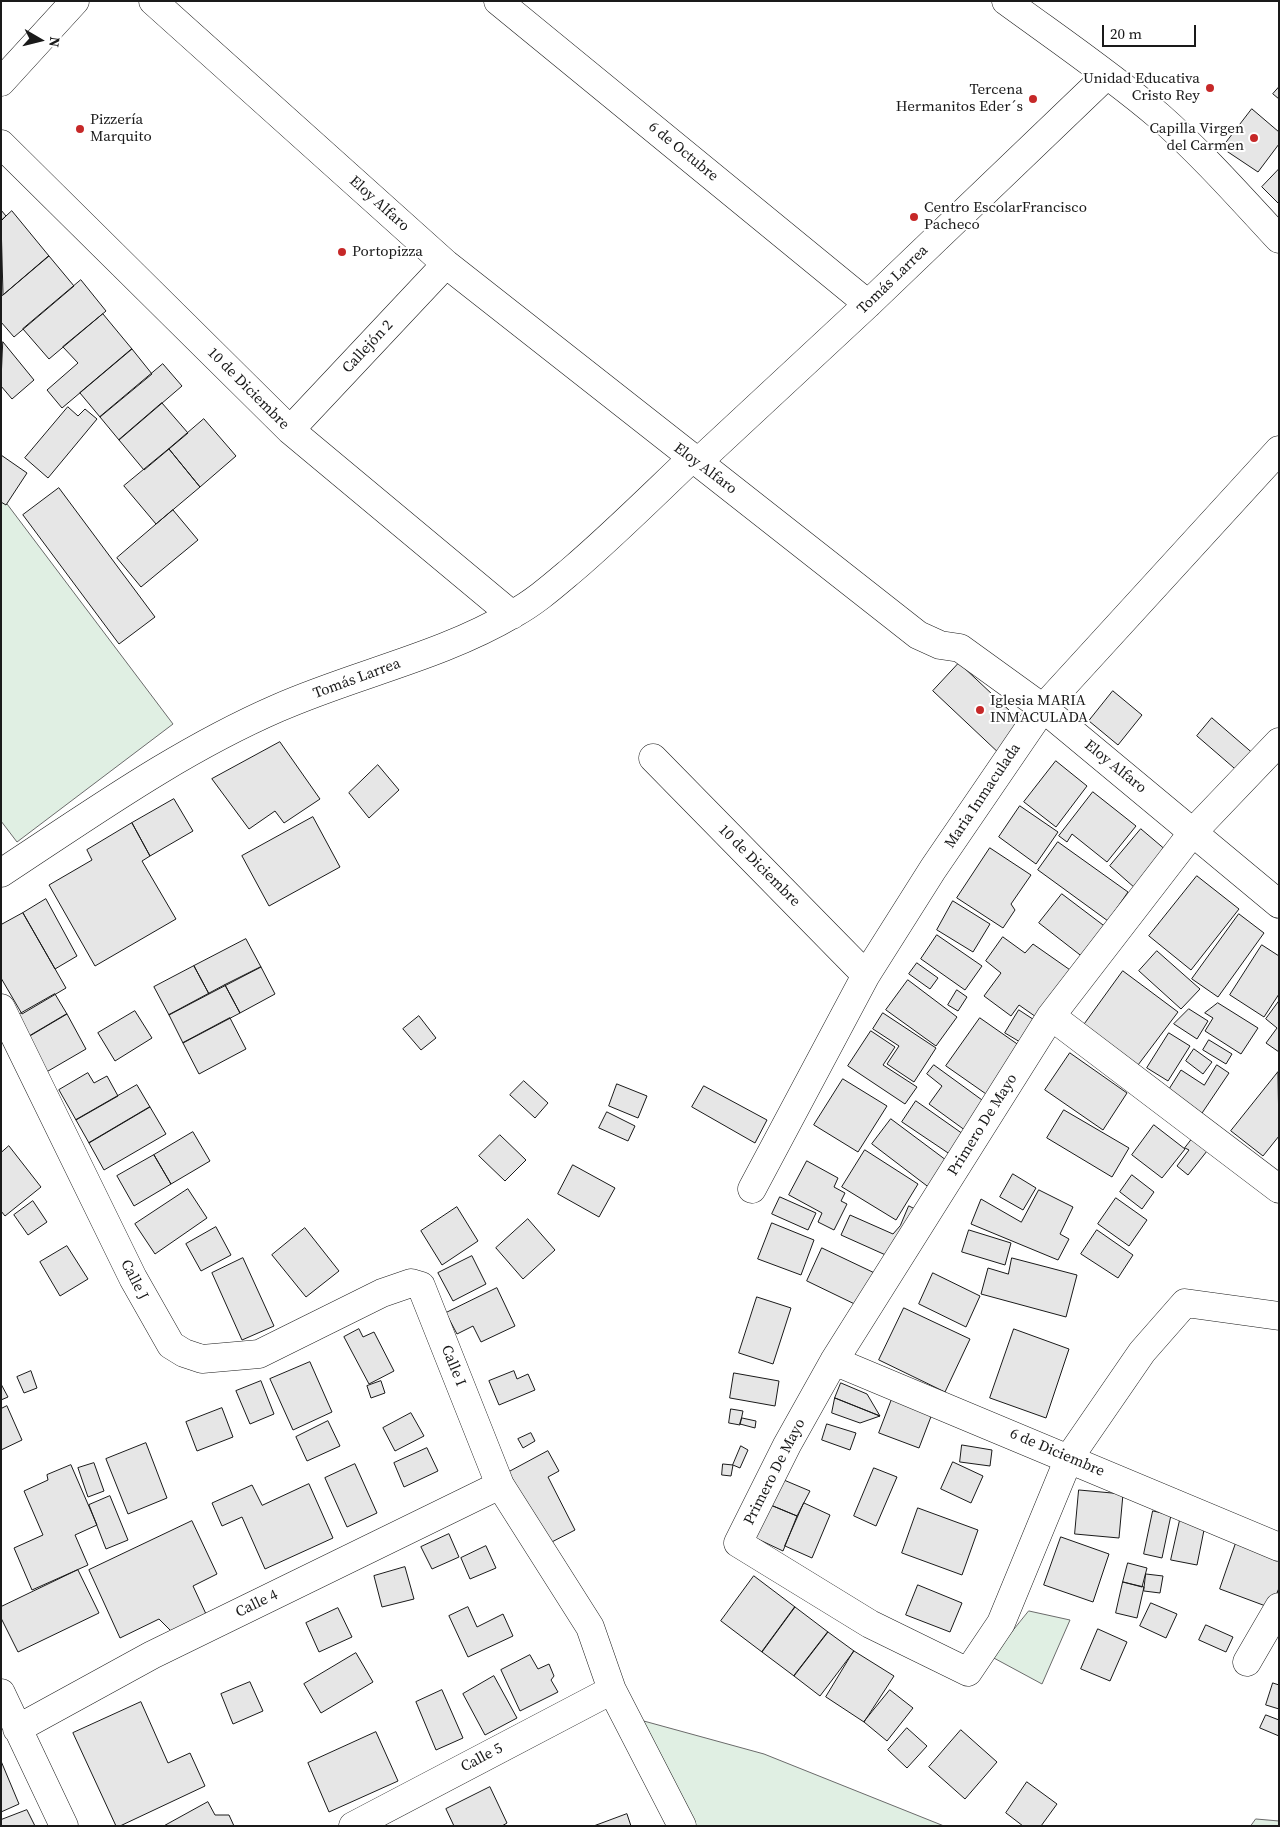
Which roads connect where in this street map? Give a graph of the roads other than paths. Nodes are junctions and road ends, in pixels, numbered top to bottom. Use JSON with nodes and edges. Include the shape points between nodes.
{"nodes":[{"id":1,"x":75,"y":1,"type":"edge"},
{"id":2,"x":153,"y":1,"type":"edge"},
{"id":3,"x":498,"y":1,"type":"edge"},
{"id":4,"x":1006,"y":1,"type":"edge"},
{"id":5,"x":1108,"y":75,"type":"junction"},
{"id":6,"x":1,"y":82,"type":"edge"},
{"id":7,"x":1,"y":144,"type":"edge"},
{"id":8,"x":1279,"y":239,"type":"edge"},
{"id":9,"x":446,"y":264,"type":"junction"},
{"id":10,"x":868,"y":304,"type":"junction"},
{"id":11,"x":290,"y":430,"type":"junction"},
{"id":12,"x":1279,"y":450,"type":"edge"},
{"id":13,"x":694,"y":460,"type":"junction"},
{"id":14,"x":512,"y":615,"type":"junction"},
{"id":15,"x":1043,"y":708,"type":"junction"},
{"id":16,"x":1279,"y":742,"type":"edge"},
{"id":17,"x":653,"y":758,"type":"dead end"},
{"id":18,"x":1193,"y":832,"type":"junction"},
{"id":19,"x":1,"y":873,"type":"edge"},
{"id":20,"x":1279,"y":904,"type":"edge"},
{"id":21,"x":866,"y":975,"type":"junction"},
{"id":22,"x":1,"y":1008,"type":"edge"},
{"id":23,"x":1051,"y":1016,"type":"junction"},
{"id":24,"x":752,"y":1188,"type":"dead end"},
{"id":25,"x":1279,"y":1189,"type":"edge"},
{"id":26,"x":382,"y":1293,"type":"joint"},
{"id":27,"x":1279,"y":1316,"type":"edge"},
{"id":28,"x":834,"y":1361,"type":"junction"},
{"id":29,"x":1069,"y":1458,"type":"junction"},
{"id":30,"x":500,"y":1485,"type":"junction"},
{"id":31,"x":1279,"y":1547,"type":"edge"},
{"id":32,"x":1279,"y":1607,"type":"edge"},
{"id":33,"x":1247,"y":1662,"type":"dead end"},
{"id":34,"x":612,"y":1690,"type":"junction"},
{"id":35,"x":1,"y":1693,"type":"edge"},
{"id":36,"x":17,"y":1729,"type":"junction"},
{"id":37,"x":64,"y":1826,"type":"edge"},
{"id":38,"x":353,"y":1826,"type":"edge"},
{"id":39,"x":682,"y":1826,"type":"edge"}],
"edges":[{"from":1,"to":6,"type":"street"},
{"from":2,"to":9,"type":"street","name":"Eloy Alfaro"},
{"from":3,"to":10,"type":"street","name":"6 de Octubre"},
{"from":4,"to":5,"type":"street"},
{"from":5,"to":8,"type":"street","via":[[1182,138]]},
{"from":5,"to":10,"type":"street","name":"Tomás Larrea"},
{"from":7,"to":11,"type":"street","name":"10 de Diciembre"},
{"from":9,"to":11,"type":"street","name":"Callejón 2"},
{"from":9,"to":13,"type":"street","name":"Eloy Alfaro"},
{"from":10,"to":13,"type":"street","name":"Tomás Larrea"},
{"from":11,"to":14,"type":"street","name":"10 de Diciembre"},
{"from":12,"to":15,"type":"street","name":"Maria Inmaculada"},
{"from":13,"to":14,"type":"street","name":"Tomás Larrea","via":[[539,598]]},
{"from":13,"to":15,"type":"street","name":"Eloy Alfaro","via":[[918,635],[940,645],[960,648]]},
{"from":14,"to":19,"type":"street","name":"Tomás Larrea","via":[[462,639],[280,707],[235,728],[186,754]]},
{"from":15,"to":18,"type":"street","name":"Eloy Alfaro"},
{"from":15,"to":21,"type":"street","name":"Maria Inmaculada","via":[[933,869]]},
{"from":16,"to":18,"type":"street","name":"Primero De Mayo"},
{"from":17,"to":21,"type":"street","name":"10 de Diciembre"},
{"from":18,"to":20,"type":"street","name":"Eloy Alfaro"},
{"from":18,"to":23,"type":"street","name":"Primero De Mayo"},
{"from":21,"to":24,"type":"street","name":"Maria Inmaculada"},
{"from":22,"to":26,"type":"street","name":"Calle J","via":[[133,1278],[170,1345],[184,1354],[202,1359],[259,1354]]},
{"from":23,"to":25,"type":"street"},
{"from":23,"to":28,"type":"street","name":"Primero De Mayo"},
{"from":26,"to":30,"type":"street","name":"Calle I","via":[[411,1283],[421,1286]]},
{"from":27,"to":29,"type":"street","via":[[1185,1303],[1142,1352]]},
{"from":28,"to":29,"type":"street","name":"6 de Diciembre"},
{"from":28,"to":29,"type":"street","name":"Primero De Mayo","via":[[738,1543],[870,1624],[968,1672],[1002,1623]]},
{"from":29,"to":31,"type":"street","name":"6 de Diciembre"},
{"from":30,"to":34,"type":"street","via":[[590,1627]]},
{"from":30,"to":36,"type":"street","name":"Calle 4","via":[[152,1655]]},
{"from":32,"to":33,"type":"street"},
{"from":34,"to":38,"type":"street","name":"Calle 5"},
{"from":34,"to":39,"type":"street"},
{"from":35,"to":36,"type":"street"},
{"from":36,"to":37,"type":"street"}]}
